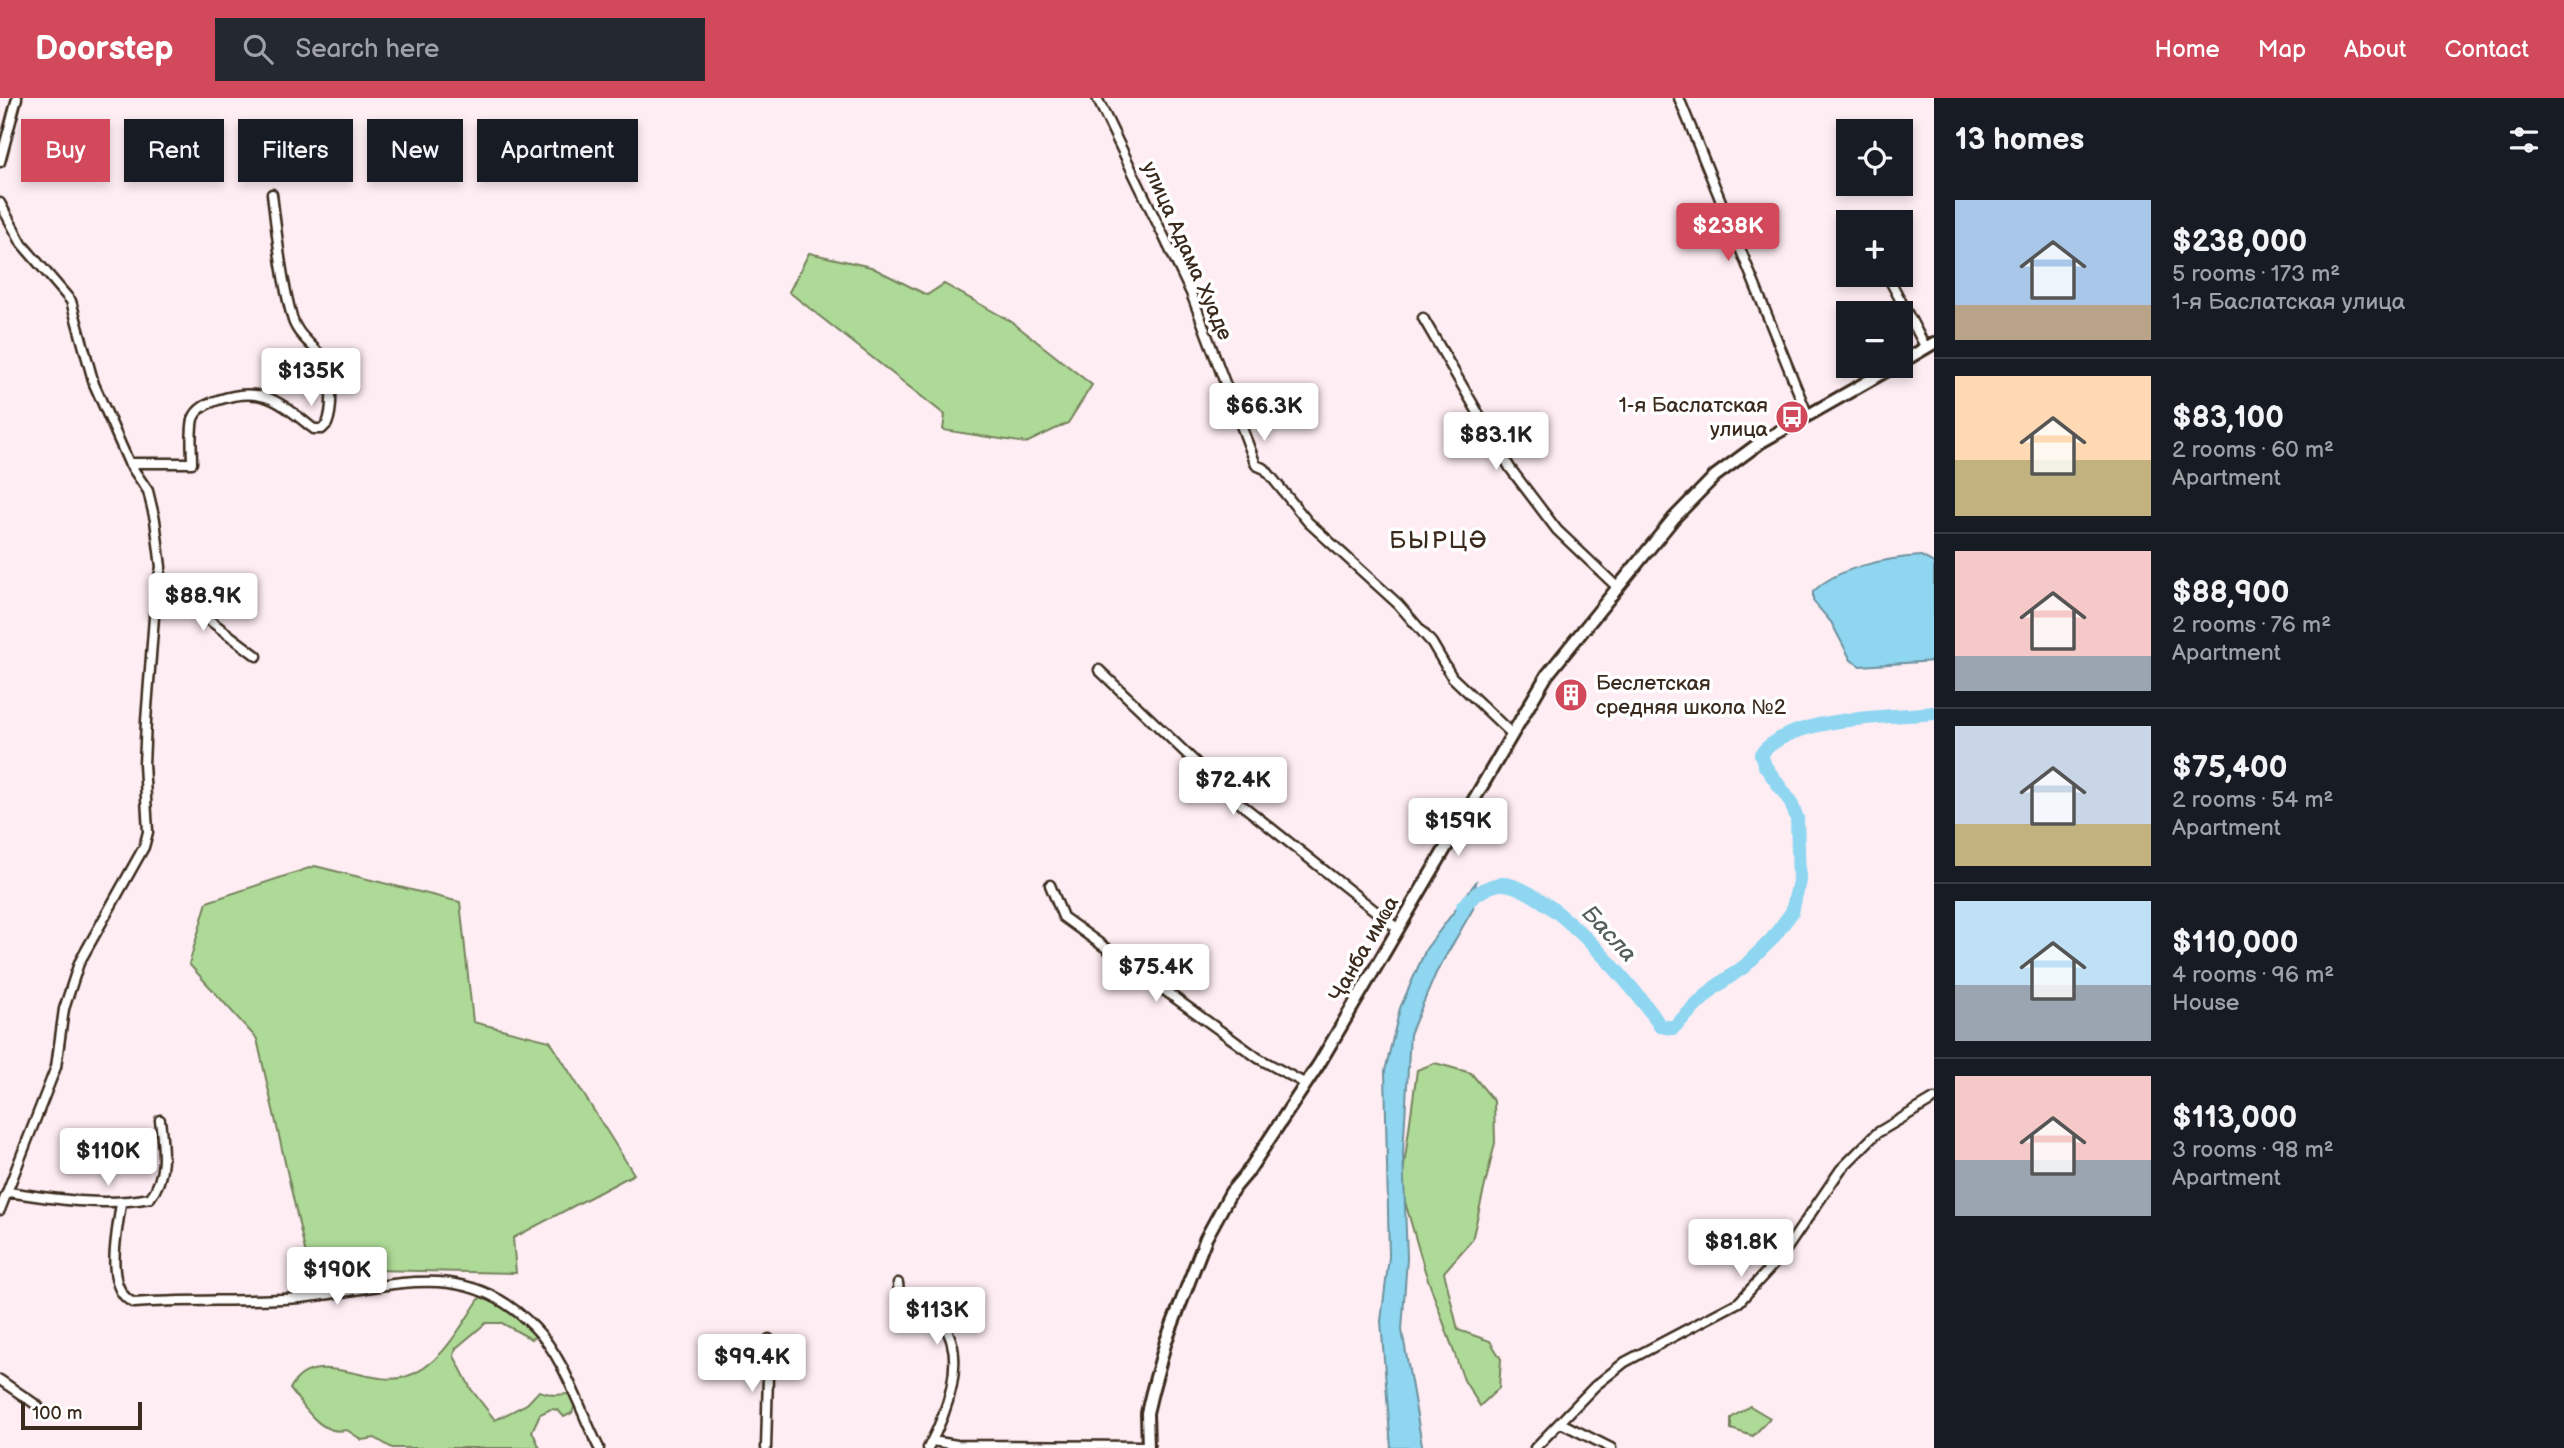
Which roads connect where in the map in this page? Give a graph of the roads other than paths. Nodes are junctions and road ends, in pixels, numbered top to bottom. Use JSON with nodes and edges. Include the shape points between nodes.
{"nodes":[{"id":1,"x":18,"y":98,"type":"edge"},
{"id":2,"x":1097,"y":98,"type":"edge"},
{"id":3,"x":1679,"y":98,"type":"edge"},
{"id":4,"x":0,"y":162,"type":"edge"},
{"id":5,"x":272,"y":194,"type":"dead end"},
{"id":6,"x":0,"y":202,"type":"edge"},
{"id":7,"x":1894,"y":287,"type":"edge"},
{"id":8,"x":1423,"y":318,"type":"dead end"},
{"id":9,"x":1930,"y":346,"type":"edge"},
{"id":10,"x":1913,"y":356,"type":"edge"},
{"id":11,"x":1874,"y":378,"type":"edge"},
{"id":12,"x":1808,"y":416,"type":"junction"},
{"id":13,"x":129,"y":463,"type":"junction"},
{"id":14,"x":1617,"y":587,"type":"junction"},
{"id":15,"x":156,"y":591,"type":"junction"},
{"id":16,"x":257,"y":656,"type":"dead end"},
{"id":17,"x":1099,"y":670,"type":"dead end"},
{"id":18,"x":1512,"y":734,"type":"junction"},
{"id":19,"x":1050,"y":885,"type":"dead end"},
{"id":20,"x":1398,"y":929,"type":"junction"},
{"id":21,"x":1306,"y":1084,"type":"junction"},
{"id":22,"x":1934,"y":1099,"type":"edge"},
{"id":23,"x":160,"y":1120,"type":"dead end"},
{"id":24,"x":8,"y":1192,"type":"junction"},
{"id":25,"x":121,"y":1203,"type":"junction"},
{"id":26,"x":0,"y":1210,"type":"edge"},
{"id":27,"x":898,"y":1283,"type":"dead end"},
{"id":28,"x":769,"y":1339,"type":"dead end"},
{"id":29,"x":0,"y":1380,"type":"edge"},
{"id":30,"x":38,"y":1406,"type":"dead end"},
{"id":31,"x":1561,"y":1423,"type":"junction"},
{"id":32,"x":930,"y":1444,"type":"edge"},
{"id":33,"x":1148,"y":1447,"type":"edge"},
{"id":34,"x":599,"y":1448,"type":"edge"},
{"id":35,"x":766,"y":1448,"type":"edge"},
{"id":36,"x":1535,"y":1448,"type":"edge"},
{"id":37,"x":1611,"y":1448,"type":"edge"}],
"edges":[{"from":1,"to":4,"type":"street"},
{"from":2,"to":18,"type":"street","name":"улица Адама Хуаде","via":[[1191,293],[1256,465],[1265,469],[1308,522],[1398,604],[1432,643],[1452,677]]},
{"from":3,"to":12,"type":"street"},
{"from":5,"to":13,"type":"street","via":[[293,322],[323,358],[327,372],[327,424],[314,429],[277,402],[240,393],[198,410],[192,426],[192,463]]},
{"from":6,"to":13,"type":"street","via":[[22,244],[71,300],[94,384]]},
{"from":7,"to":9,"type":"street"},
{"from":8,"to":14,"type":"street","via":[[1510,468],[1557,530]]},
{"from":9,"to":10,"type":"street"},
{"from":11,"to":12,"type":"street","name":"Ҷанба имҩа"},
{"from":12,"to":14,"type":"street","name":"Ҷанба имҩа","via":[[1761,442],[1715,476]]},
{"from":13,"to":15,"type":"street","via":[[148,491],[155,520],[161,567]]},
{"from":14,"to":18,"type":"street","name":"Ҷанба имҩа","via":[[1547,675]]},
{"from":15,"to":16,"type":"street","via":[[172,592]]},
{"from":15,"to":24,"type":"street","via":[[144,764],[148,832],[79,963],[64,1009],[56,1067]]},
{"from":17,"to":20,"type":"street","via":[[1232,797]]},
{"from":18,"to":20,"type":"street","name":"Ҷанба имҩа"},
{"from":19,"to":21,"type":"street","via":[[1063,917],[1258,1058]]},
{"from":20,"to":21,"type":"street","name":"Ҷанба имҩа"},
{"from":21,"to":33,"type":"street","name":"Ҷанба имҩа","via":[[1231,1192],[1201,1250],[1166,1340],[1152,1392]]},
{"from":22,"to":31,"type":"street","via":[[1877,1133],[1841,1169],[1783,1254],[1739,1302],[1625,1362]]},
{"from":23,"to":25,"type":"street","via":[[163,1149],[156,1192],[150,1198]]},
{"from":24,"to":25,"type":"street"},
{"from":24,"to":26,"type":"street"},
{"from":25,"to":34,"type":"street","via":[[115,1267],[120,1290],[134,1303],[298,1298],[425,1280],[477,1288],[502,1299],[535,1328],[558,1363]]},
{"from":27,"to":32,"type":"street","via":[[901,1312],[943,1324],[951,1344],[951,1388]]},
{"from":28,"to":35,"type":"street"},
{"from":29,"to":30,"type":"street"},
{"from":31,"to":36,"type":"street"},
{"from":31,"to":37,"type":"street"},
{"from":32,"to":33,"type":"street"}]}
